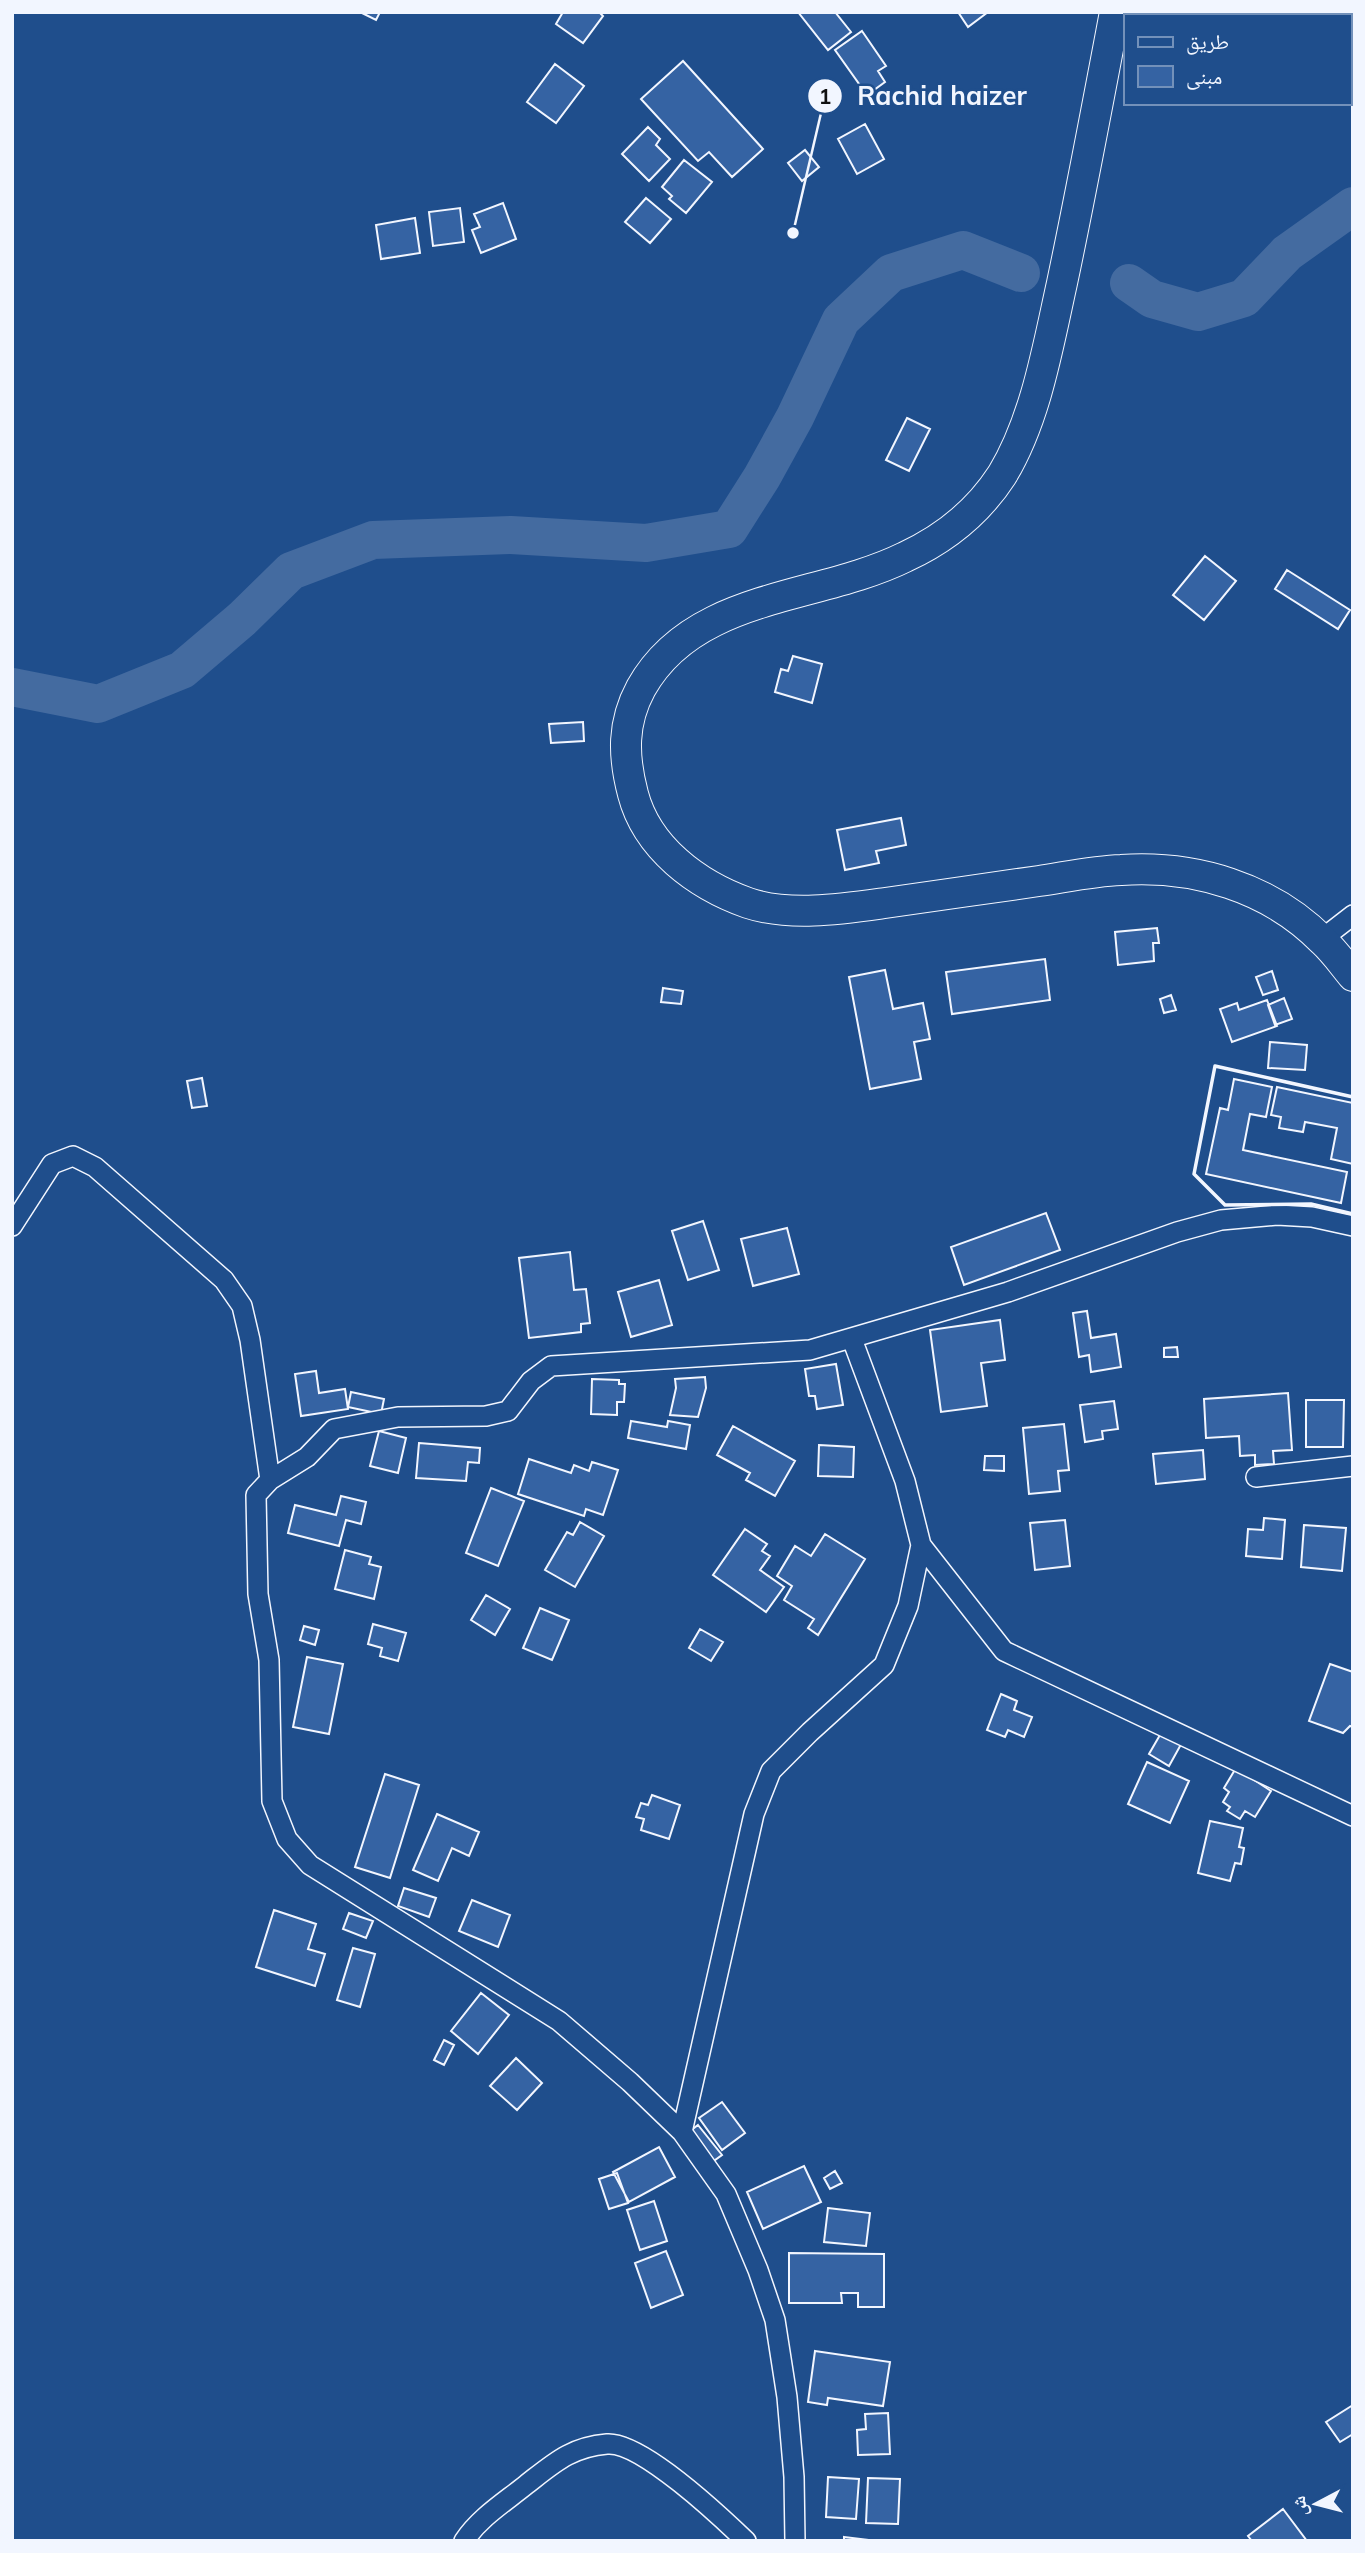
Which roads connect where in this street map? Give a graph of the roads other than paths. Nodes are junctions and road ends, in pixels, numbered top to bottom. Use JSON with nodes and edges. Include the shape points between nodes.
{"nodes":[{"id":1,"x":1115,"y":12,"type":"edge"},
{"id":2,"x":1353,"y":915,"type":"edge"},
{"id":3,"x":1322,"y":939,"type":"junction"},
{"id":4,"x":1353,"y":976,"type":"edge"},
{"id":5,"x":12,"y":1226,"type":"edge"},
{"id":6,"x":1353,"y":1226,"type":"edge"},
{"id":7,"x":852,"y":1339,"type":"junction"},
{"id":8,"x":1353,"y":1466,"type":"edge"},
{"id":9,"x":1256,"y":1478,"type":"dead end"},
{"id":10,"x":270,"y":1480,"type":"junction"},
{"id":11,"x":921,"y":1545,"type":"junction"},
{"id":12,"x":1353,"y":1816,"type":"edge"},
{"id":13,"x":682,"y":2132,"type":"junction"},
{"id":14,"x":464,"y":2541,"type":"edge"},
{"id":15,"x":746,"y":2541,"type":"edge"},
{"id":16,"x":795,"y":2541,"type":"edge"}],
"edges":[{"from":1,"to":3,"type":"main road","via":[[1043,369],[1001,475],[960,524],[921,550],[842,581],[734,612],[696,629],[669,650],[634,701],[624,755],[629,780],[638,814],[656,842],[684,869],[717,891],[755,905],[793,910],[862,906],[1118,870],[1162,869],[1221,880],[1251,892]]},
{"from":2,"to":3,"type":"street"},
{"from":3,"to":4,"type":"main road"},
{"from":5,"to":10,"type":"street","via":[[52,1164],[73,1156],[95,1167],[224,1280],[242,1306],[250,1340]]},
{"from":6,"to":7,"type":"street","via":[[1277,1215],[1221,1220]]},
{"from":7,"to":10,"type":"street","via":[[810,1350],[551,1366],[531,1381],[508,1410],[486,1416],[398,1417],[334,1429],[307,1457]]},
{"from":7,"to":11,"type":"street","via":[[905,1481]]},
{"from":8,"to":9,"type":"street"},
{"from":10,"to":13,"type":"street","via":[[257,1495],[258,1594],[269,1660],[272,1801],[287,1839],[310,1865],[559,2021]]},
{"from":11,"to":12,"type":"street","via":[[1004,1651]]},
{"from":11,"to":13,"type":"street","via":[[908,1606],[884,1665],[771,1772],[754,1814]]},
{"from":13,"to":16,"type":"street","via":[[726,2194],[775,2320],[787,2397]]},
{"from":14,"to":15,"type":"street","via":[[475,2525],[567,2454],[610,2443],[640,2455],[681,2483]]}]}
